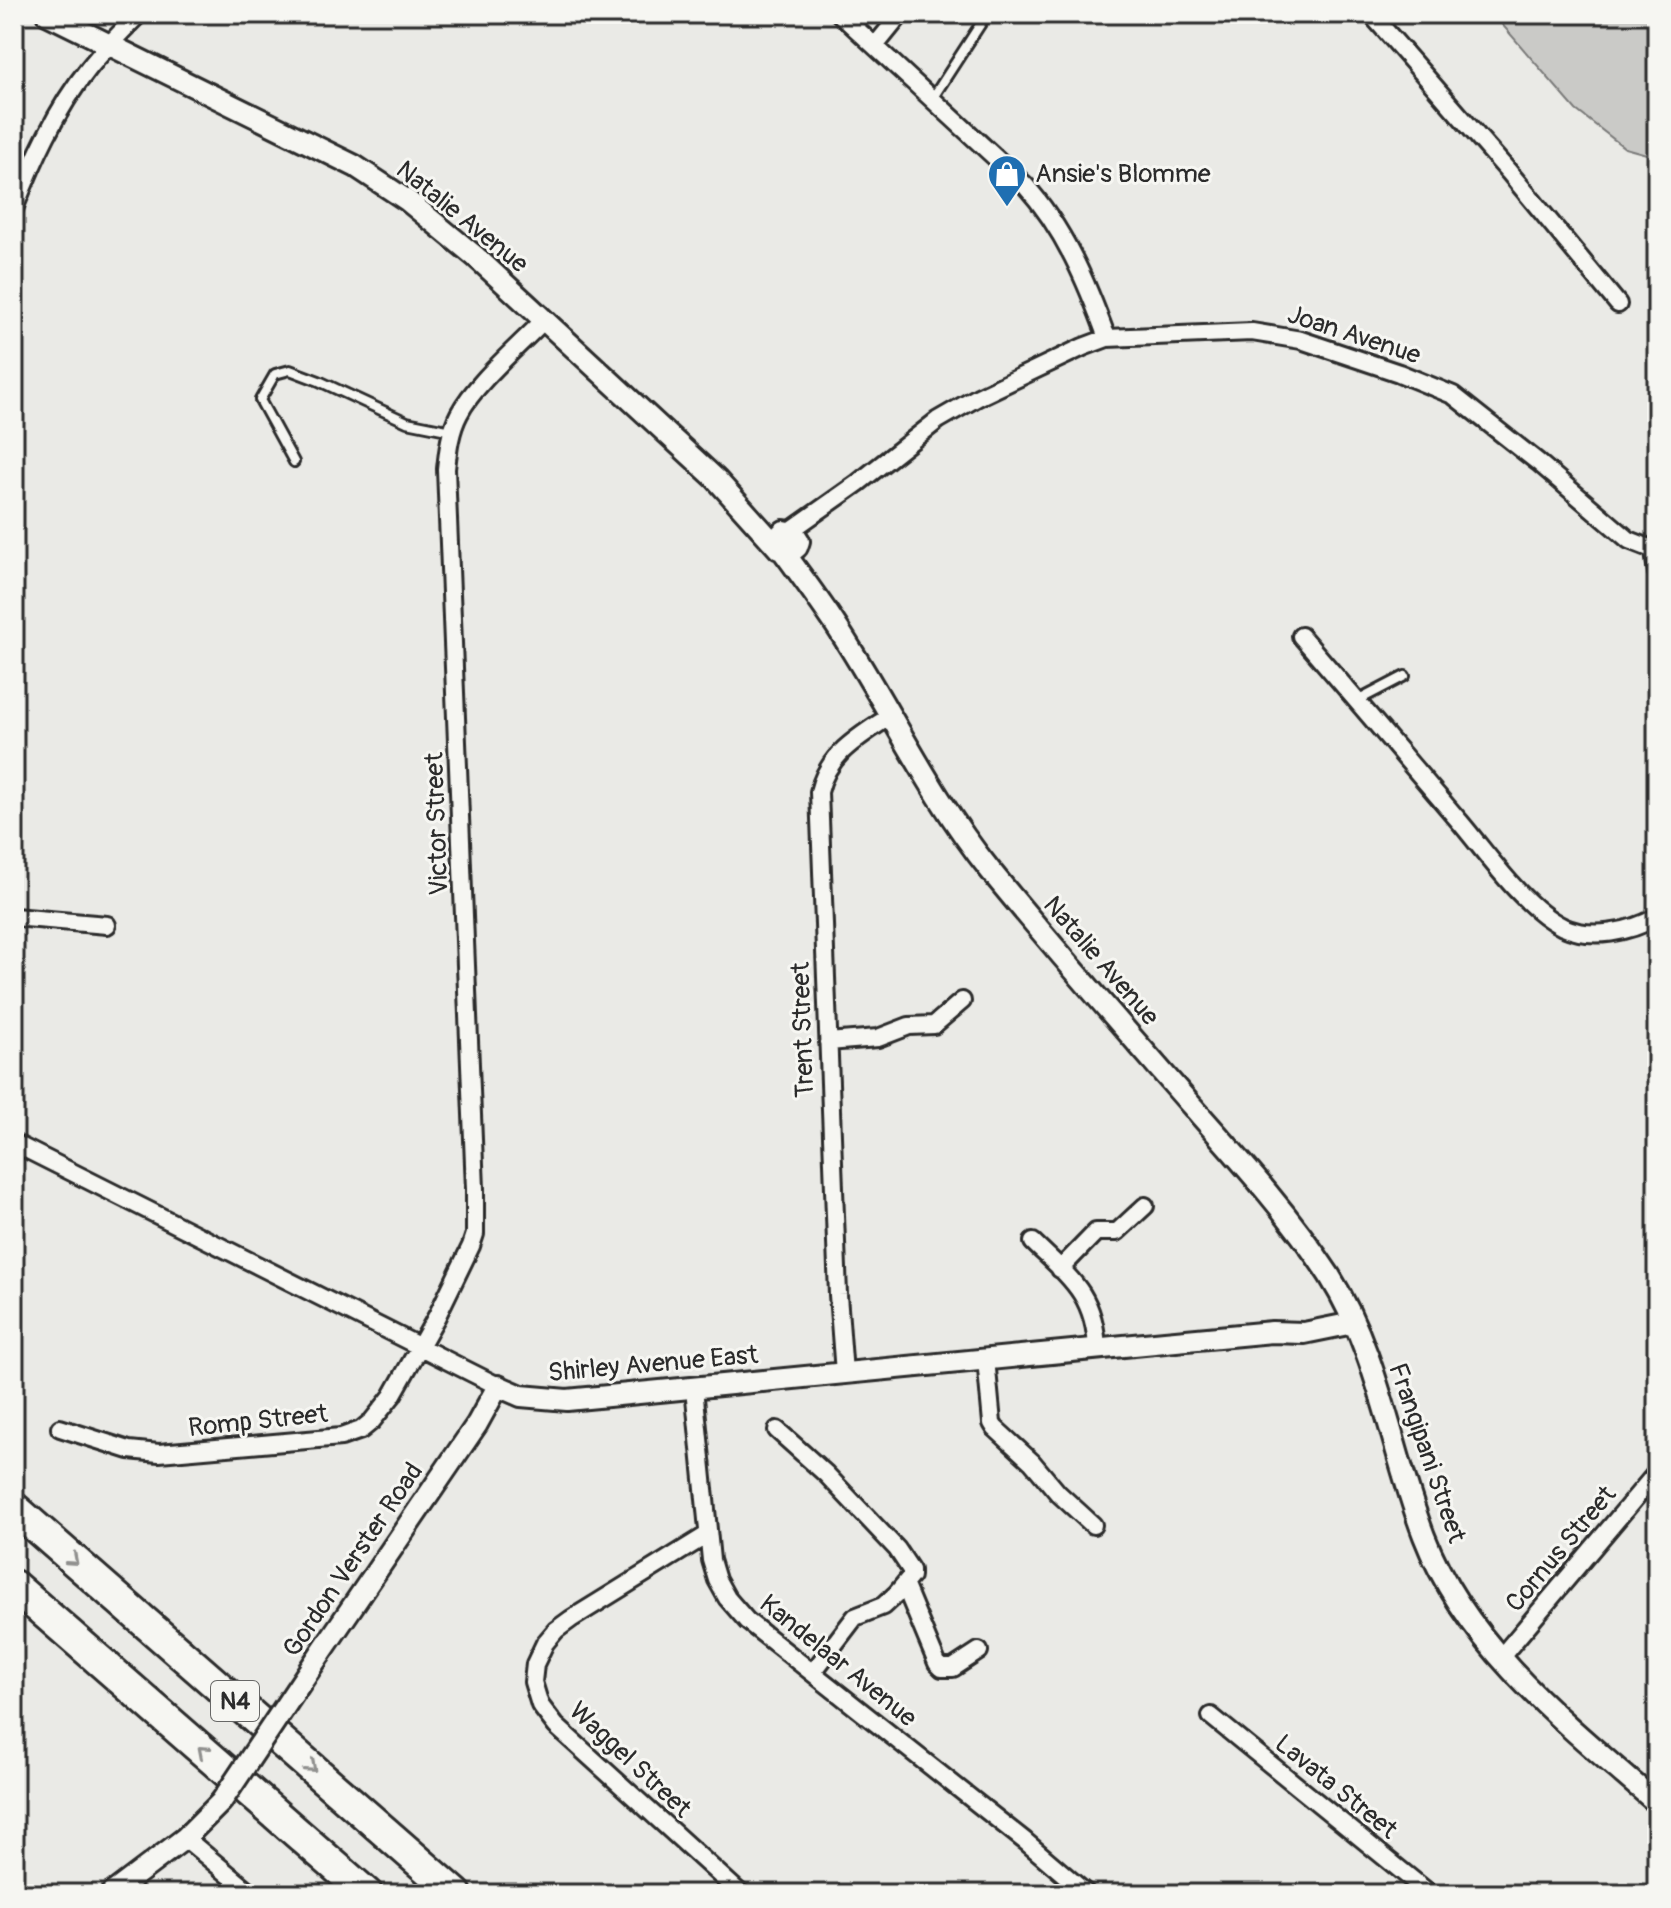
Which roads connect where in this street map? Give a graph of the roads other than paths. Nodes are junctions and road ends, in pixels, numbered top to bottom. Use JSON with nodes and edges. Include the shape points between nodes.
{"nodes":[{"id":1,"x":47,"y":14,"type":"edge"},
{"id":2,"x":139,"y":14,"type":"edge"},
{"id":3,"x":840,"y":14,"type":"edge"},
{"id":4,"x":901,"y":14,"type":"edge"},
{"id":5,"x":987,"y":14,"type":"edge"},
{"id":6,"x":1371,"y":14,"type":"edge"},
{"id":7,"x":110,"y":45,"type":"junction"},
{"id":8,"x":875,"y":46,"type":"junction"},
{"id":9,"x":932,"y":99,"type":"junction"},
{"id":10,"x":14,"y":209,"type":"edge"},
{"id":11,"x":1618,"y":304,"type":"dead end"},
{"id":12,"x":544,"y":320,"type":"junction"},
{"id":13,"x":1107,"y":338,"type":"junction"},
{"id":14,"x":452,"y":431,"type":"junction"},
{"id":15,"x":294,"y":462,"type":"dead end"},
{"id":16,"x":789,"y":540,"type":"junction"},
{"id":17,"x":1655,"y":552,"type":"edge"},
{"id":18,"x":1657,"y":572,"type":"edge"},
{"id":19,"x":1301,"y":636,"type":"dead end"},
{"id":20,"x":1405,"y":676,"type":"dead end"},
{"id":21,"x":1357,"y":701,"type":"junction"},
{"id":22,"x":890,"y":716,"type":"junction"},
{"id":23,"x":14,"y":917,"type":"edge"},
{"id":24,"x":1657,"y":917,"type":"edge"},
{"id":25,"x":107,"y":925,"type":"dead end"},
{"id":26,"x":962,"y":1001,"type":"dead end"},
{"id":27,"x":828,"y":1042,"type":"junction"},
{"id":28,"x":14,"y":1143,"type":"edge"},
{"id":29,"x":1145,"y":1206,"type":"dead end"},
{"id":30,"x":1033,"y":1242,"type":"dead end"},
{"id":31,"x":1060,"y":1269,"type":"junction"},
{"id":32,"x":1353,"y":1323,"type":"junction"},
{"id":33,"x":419,"y":1347,"type":"junction"},
{"id":34,"x":1097,"y":1349,"type":"junction"},
{"id":35,"x":986,"y":1359,"type":"junction"},
{"id":36,"x":844,"y":1373,"type":"junction"},
{"id":37,"x":498,"y":1386,"type":"junction"},
{"id":38,"x":694,"y":1388,"type":"junction"},
{"id":39,"x":60,"y":1428,"type":"dead end"},
{"id":40,"x":777,"y":1430,"type":"dead end"},
{"id":41,"x":1657,"y":1472,"type":"edge"},
{"id":42,"x":14,"y":1508,"type":"edge"},
{"id":43,"x":1093,"y":1525,"type":"dead end"},
{"id":44,"x":707,"y":1535,"type":"junction"},
{"id":45,"x":14,"y":1586,"type":"edge"},
{"id":46,"x":905,"y":1586,"type":"junction"},
{"id":47,"x":979,"y":1651,"type":"dead end"},
{"id":48,"x":1501,"y":1657,"type":"junction"},
{"id":49,"x":813,"y":1672,"type":"junction"},
{"id":50,"x":1211,"y":1716,"type":"dead end"},
{"id":51,"x":1657,"y":1803,"type":"edge"},
{"id":52,"x":185,"y":1838,"type":"junction"},
{"id":53,"x":111,"y":1894,"type":"edge"},
{"id":54,"x":252,"y":1894,"type":"edge"},
{"id":55,"x":367,"y":1894,"type":"edge"},
{"id":56,"x":456,"y":1894,"type":"edge"},
{"id":57,"x":741,"y":1894,"type":"edge"},
{"id":58,"x":1087,"y":1894,"type":"edge"},
{"id":59,"x":1430,"y":1894,"type":"edge"}],
"edges":[{"from":1,"to":7,"type":"street","name":"Natalie Avenue"},
{"from":2,"to":7,"type":"street"},
{"from":3,"to":8,"type":"street"},
{"from":4,"to":8,"type":"street"},
{"from":5,"to":9,"type":"lane"},
{"from":6,"to":11,"type":"street"},
{"from":7,"to":10,"type":"street","via":[[87,69],[54,124]]},
{"from":7,"to":12,"type":"street","name":"Natalie Avenue","via":[[355,166],[435,221]]},
{"from":8,"to":9,"type":"street"},
{"from":9,"to":13,"type":"street","via":[[1048,211]]},
{"from":12,"to":14,"type":"street","name":"Victor Street","via":[[467,401]]},
{"from":12,"to":16,"type":"street","name":"Natalie Avenue"},
{"from":13,"to":16,"type":"street","name":"Joan Avenue","via":[[947,415]]},
{"from":13,"to":17,"type":"street","name":"Joan Avenue","via":[[1278,334],[1430,385],[1458,398],[1629,540]]},
{"from":14,"to":15,"type":"lane","via":[[407,422],[290,370],[275,374],[260,400]]},
{"from":14,"to":33,"type":"street","name":"Victor Street","via":[[446,469],[476,1226],[459,1274]]},
{"from":16,"to":22,"type":"street","name":"Natalie Avenue"},
{"from":17,"to":18,"type":"street","name":"Joan Avenue"},
{"from":19,"to":21,"type":"street"},
{"from":20,"to":21,"type":"lane"},
{"from":21,"to":24,"type":"street","via":[[1542,914],[1587,933],[1628,930]]},
{"from":22,"to":27,"type":"street","name":"Trent Street","via":[[842,750],[819,792]]},
{"from":22,"to":32,"type":"street","name":"Natalie Avenue","via":[[973,848],[1250,1172],[1318,1259]]},
{"from":23,"to":25,"type":"street"},
{"from":26,"to":27,"type":"street","via":[[934,1025]]},
{"from":27,"to":36,"type":"street","name":"Trent Street"},
{"from":28,"to":33,"type":"street","name":"Shirley Avenue East"},
{"from":29,"to":31,"type":"street","via":[[1117,1232],[1096,1232]]},
{"from":30,"to":31,"type":"street"},
{"from":31,"to":34,"type":"street","via":[[1085,1296]]},
{"from":32,"to":34,"type":"street","name":"Shirley Avenue East","via":[[1304,1333]]},
{"from":32,"to":48,"type":"street","name":"Frangipani Street","via":[[1372,1367],[1426,1542],[1459,1601]]},
{"from":33,"to":37,"type":"street","name":"Shirley Avenue East"},
{"from":33,"to":39,"type":"street","name":"Romp Street","via":[[372,1421],[341,1437],[178,1454],[129,1450]]},
{"from":34,"to":35,"type":"street","name":"Shirley Avenue East"},
{"from":35,"to":36,"type":"street","name":"Shirley Avenue East"},
{"from":35,"to":43,"type":"street","via":[[995,1428]]},
{"from":36,"to":38,"type":"street","name":"Shirley Avenue East"},
{"from":37,"to":38,"type":"street","name":"Shirley Avenue East","via":[[540,1400]]},
{"from":37,"to":52,"type":"street","name":"Gordon Verster Road","bridge":true,"via":[[221,1802]]},
{"from":38,"to":44,"type":"street","name":"Kandelaar Avenue"},
{"from":40,"to":46,"type":"street","via":[[897,1549],[911,1570]]},
{"from":41,"to":48,"type":"street","name":"Cornus Street"},
{"from":42,"to":56,"type":"highway","number":"N4","one_way":true},
{"from":44,"to":49,"type":"street","name":"Kandelaar Avenue","via":[[727,1598],[747,1621]]},
{"from":44,"to":57,"type":"street","name":"Waggel Street","via":[[556,1630],[538,1657],[533,1682],[540,1705],[556,1726]]},
{"from":55,"to":45,"type":"highway","number":"N4","one_way":true},
{"from":46,"to":47,"type":"street","via":[[942,1668],[953,1668]]},
{"from":46,"to":49,"type":"street","via":[[883,1606],[855,1617]]},
{"from":48,"to":51,"type":"street","name":"Frangipani Street"},
{"from":49,"to":58,"type":"street","name":"Kandelaar Avenue"},
{"from":50,"to":59,"type":"street","name":"Lavata Street"},
{"from":52,"to":53,"type":"street","name":"Gordon Verster Road"},
{"from":52,"to":54,"type":"street"}]}
